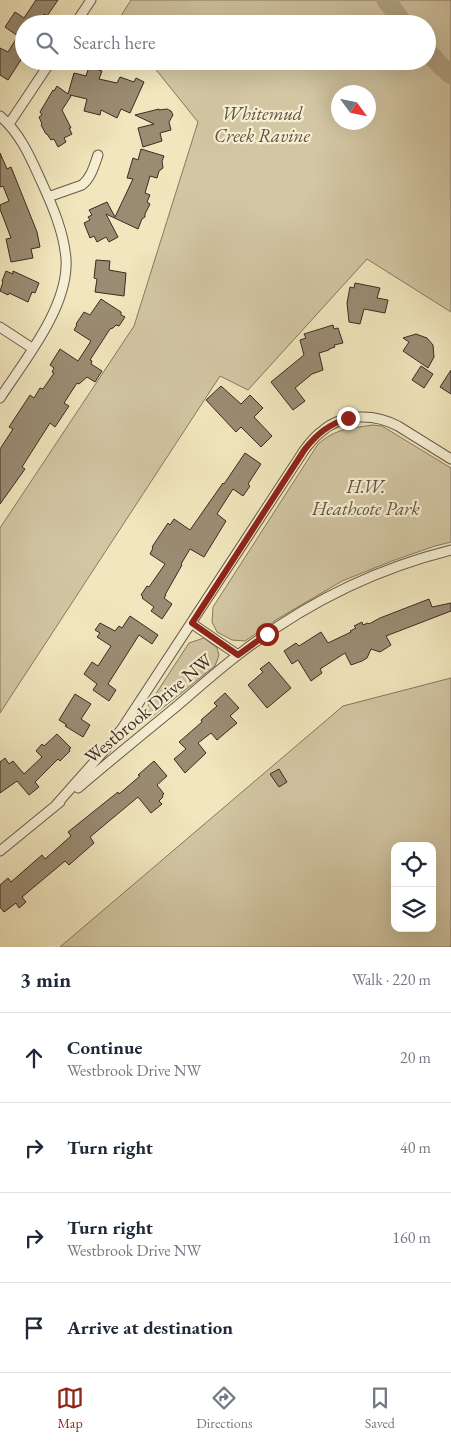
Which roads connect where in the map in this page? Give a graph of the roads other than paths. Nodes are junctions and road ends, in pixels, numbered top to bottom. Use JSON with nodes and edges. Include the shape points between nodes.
{"nodes":[{"id":1,"x":91,"y":0,"type":"edge"},
{"id":2,"x":81,"y":15,"type":"edge"},
{"id":3,"x":45,"y":70,"type":"edge"},
{"id":4,"x":0,"y":116,"type":"edge"},
{"id":5,"x":9,"y":124,"type":"junction"},
{"id":6,"x":98,"y":155,"type":"dead end"},
{"id":7,"x":48,"y":197,"type":"junction"},
{"id":8,"x":0,"y":327,"type":"edge"},
{"id":9,"x":32,"y":348,"type":"junction"},
{"id":10,"x":0,"y":398,"type":"edge"},
{"id":11,"x":451,"y":459,"type":"edge"},
{"id":12,"x":451,"y":550,"type":"edge"},
{"id":13,"x":192,"y":623,"type":"junction"},
{"id":14,"x":238,"y":655,"type":"junction"},
{"id":15,"x":56,"y":806,"type":"junction"},
{"id":16,"x":0,"y":851,"type":"edge"}],
"edges":[{"from":1,"to":2,"type":"street"},
{"from":3,"to":5,"type":"street"},
{"from":4,"to":5,"type":"street"},
{"from":5,"to":7,"type":"street","via":[[24,144]]},
{"from":6,"to":7,"type":"street","via":[[82,185]]},
{"from":7,"to":9,"type":"street","via":[[63,238],[66,271],[58,305]]},
{"from":8,"to":9,"type":"street"},
{"from":9,"to":10,"type":"street"},
{"from":11,"to":13,"type":"street","name":"Westbrook Drive NW","via":[[389,421],[369,416],[348,418],[330,425],[305,449]]},
{"from":12,"to":14,"type":"street","name":"Westbrook Drive NW","via":[[393,568],[342,590],[294,617]]},
{"from":13,"to":14,"type":"street"},
{"from":13,"to":15,"type":"street","name":"Westbrook Drive NW","via":[[123,727]]},
{"from":14,"to":15,"type":"street","name":"Westbrook Drive NW"},
{"from":15,"to":16,"type":"street","name":"Westbrook Drive NW"}]}
